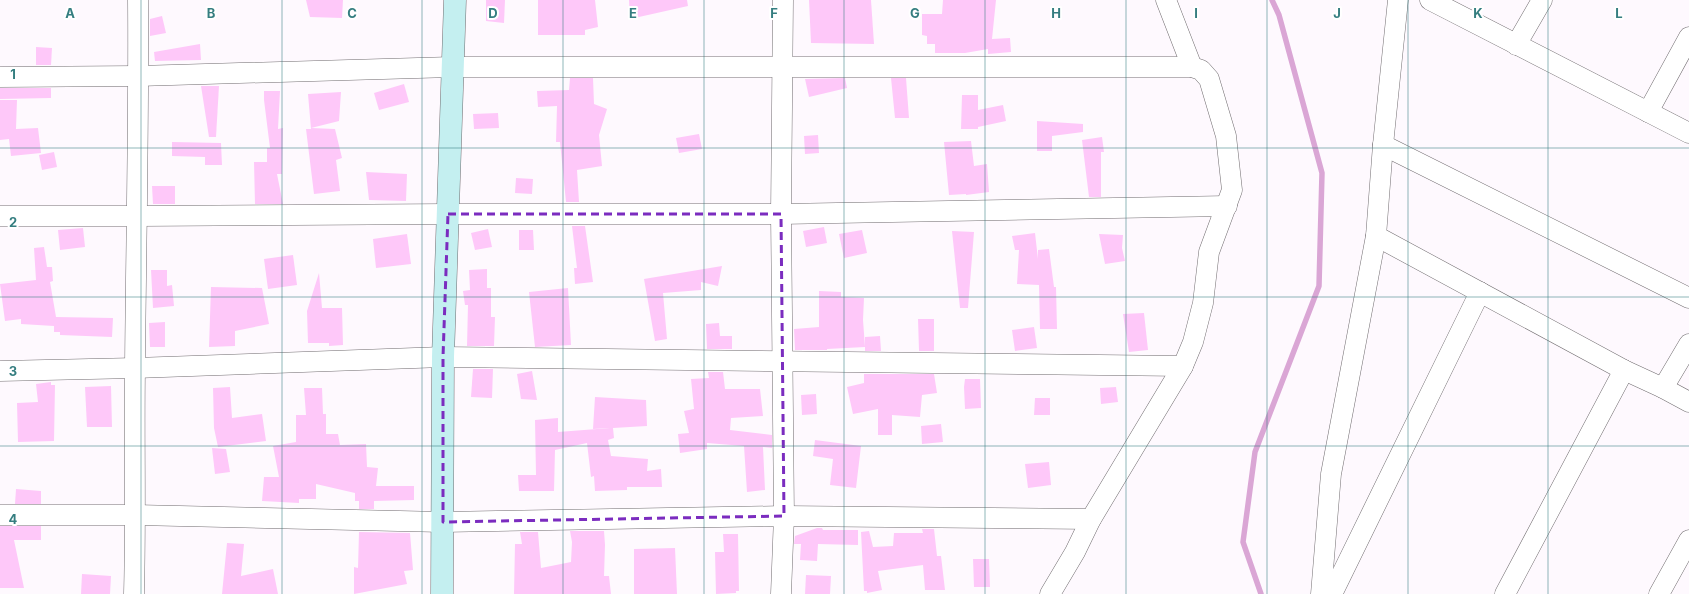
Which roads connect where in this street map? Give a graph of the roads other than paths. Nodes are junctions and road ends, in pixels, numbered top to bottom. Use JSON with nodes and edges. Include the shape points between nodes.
{"nodes":[{"id":1,"x":138,"y":0,"type":"edge"},
{"id":2,"x":455,"y":0,"type":"edge"},
{"id":3,"x":783,"y":0,"type":"edge"},
{"id":4,"x":1166,"y":0,"type":"edge"},
{"id":5,"x":1398,"y":0,"type":"edge"},
{"id":6,"x":1430,"y":0,"type":"edge"},
{"id":7,"x":1542,"y":0,"type":"edge"},
{"id":8,"x":1689,"y":37,"type":"edge"},
{"id":9,"x":1516,"y":45,"type":"junction"},
{"id":10,"x":782,"y":66,"type":"junction"},
{"id":11,"x":452,"y":67,"type":"junction"},
{"id":12,"x":1192,"y":67,"type":"junction"},
{"id":13,"x":138,"y":76,"type":"junction"},
{"id":14,"x":0,"y":77,"type":"edge"},
{"id":15,"x":1648,"y":112,"type":"junction"},
{"id":16,"x":1689,"y":133,"type":"edge"},
{"id":17,"x":1382,"y":145,"type":"junction"},
{"id":18,"x":1227,"y":206,"type":"junction"},
{"id":19,"x":448,"y":214,"type":"junction"},
{"id":20,"x":781,"y":214,"type":"junction"},
{"id":21,"x":0,"y":216,"type":"edge"},
{"id":22,"x":138,"y":216,"type":"junction"},
{"id":23,"x":1376,"y":236,"type":"junction"},
{"id":24,"x":1480,"y":292,"type":"junction"},
{"id":25,"x":1689,"y":298,"type":"edge"},
{"id":26,"x":1689,"y":344,"type":"edge"},
{"id":27,"x":443,"y":357,"type":"junction"},
{"id":28,"x":782,"y":361,"type":"junction"},
{"id":29,"x":1183,"y":366,"type":"junction"},
{"id":30,"x":135,"y":368,"type":"junction"},
{"id":31,"x":1624,"y":370,"type":"junction"},
{"id":32,"x":0,"y":371,"type":"edge"},
{"id":33,"x":1663,"y":388,"type":"junction"},
{"id":34,"x":1689,"y":402,"type":"edge"},
{"id":35,"x":0,"y":515,"type":"edge"},
{"id":36,"x":136,"y":515,"type":"junction"},
{"id":37,"x":784,"y":516,"type":"junction"},
{"id":38,"x":1091,"y":519,"type":"junction"},
{"id":39,"x":443,"y":522,"type":"junction"},
{"id":40,"x":1689,"y":540,"type":"edge"},
{"id":41,"x":134,"y":594,"type":"edge"},
{"id":42,"x":442,"y":594,"type":"edge"},
{"id":43,"x":782,"y":594,"type":"edge"},
{"id":44,"x":1050,"y":594,"type":"edge"},
{"id":45,"x":1321,"y":594,"type":"edge"},
{"id":46,"x":1332,"y":594,"type":"edge"},
{"id":47,"x":1505,"y":594,"type":"edge"},
{"id":48,"x":1659,"y":594,"type":"edge"}],
"edges":[{"from":1,"to":13,"type":"street"},
{"from":2,"to":11,"type":"street"},
{"from":3,"to":10,"type":"street"},
{"from":4,"to":12,"type":"street"},
{"from":5,"to":17,"type":"street"},
{"from":6,"to":9,"type":"street"},
{"from":7,"to":9,"type":"street"},
{"from":8,"to":15,"type":"street"},
{"from":9,"to":15,"type":"street"},
{"from":10,"to":11,"type":"street"},
{"from":10,"to":12,"type":"street"},
{"from":10,"to":20,"type":"street"},
{"from":11,"to":13,"type":"street"},
{"from":11,"to":19,"type":"street"},
{"from":12,"to":18,"type":"street","via":[[1201,70],[1209,79],[1226,136],[1232,190]]},
{"from":13,"to":14,"type":"street"},
{"from":13,"to":22,"type":"street"},
{"from":15,"to":16,"type":"street"},
{"from":17,"to":23,"type":"street"},
{"from":17,"to":25,"type":"street"},
{"from":18,"to":20,"type":"street"},
{"from":18,"to":29,"type":"street","via":[[1209,252],[1203,303],[1193,342]]},
{"from":19,"to":20,"type":"street"},
{"from":19,"to":22,"type":"street"},
{"from":19,"to":27,"type":"street"},
{"from":20,"to":28,"type":"street"},
{"from":21,"to":22,"type":"street"},
{"from":22,"to":30,"type":"street"},
{"from":23,"to":24,"type":"street"},
{"from":23,"to":45,"type":"street","via":[[1331,474]]},
{"from":24,"to":31,"type":"street"},
{"from":24,"to":46,"type":"street"},
{"from":26,"to":33,"type":"street"},
{"from":27,"to":28,"type":"street"},
{"from":27,"to":30,"type":"street"},
{"from":27,"to":39,"type":"street"},
{"from":28,"to":29,"type":"street"},
{"from":28,"to":37,"type":"street"},
{"from":29,"to":38,"type":"street"},
{"from":30,"to":32,"type":"street"},
{"from":30,"to":36,"type":"street"},
{"from":31,"to":33,"type":"street"},
{"from":31,"to":47,"type":"street"},
{"from":33,"to":34,"type":"street"},
{"from":35,"to":36,"type":"street"},
{"from":36,"to":39,"type":"street"},
{"from":36,"to":41,"type":"street"},
{"from":37,"to":38,"type":"street"},
{"from":37,"to":39,"type":"street"},
{"from":37,"to":43,"type":"street"},
{"from":38,"to":44,"type":"street"},
{"from":39,"to":42,"type":"street"},
{"from":40,"to":48,"type":"street"}]}
